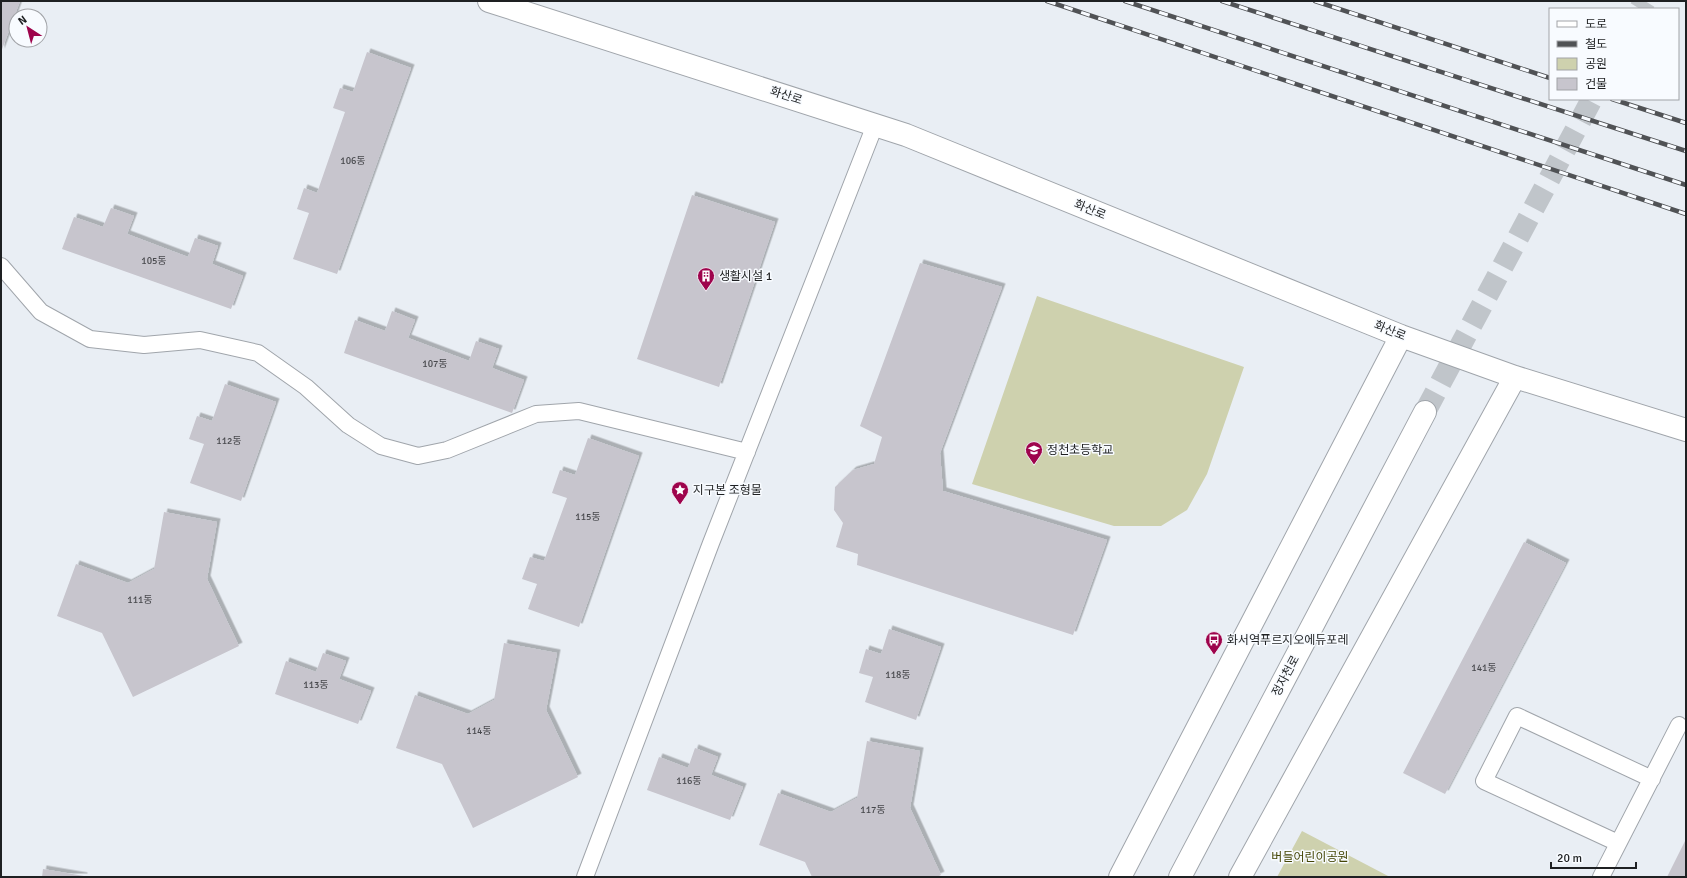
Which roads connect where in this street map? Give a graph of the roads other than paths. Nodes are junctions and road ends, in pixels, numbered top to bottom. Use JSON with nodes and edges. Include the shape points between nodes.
{"nodes":[{"id":1,"x":489,"y":1,"type":"edge"},
{"id":2,"x":875,"y":125,"type":"junction"},
{"id":3,"x":1,"y":266,"type":"edge"},
{"id":4,"x":1401,"y":336,"type":"junction"},
{"id":5,"x":1515,"y":376,"type":"junction"},
{"id":6,"x":1425,"y":412,"type":"tunnel mouth"},
{"id":7,"x":1686,"y":430,"type":"edge"},
{"id":8,"x":747,"y":452,"type":"junction"},
{"id":9,"x":1679,"y":725,"type":"dead end"},
{"id":10,"x":1652,"y":779,"type":"junction"},
{"id":11,"x":1618,"y":843,"type":"junction"},
{"id":12,"x":585,"y":877,"type":"edge"},
{"id":13,"x":1120,"y":877,"type":"edge"},
{"id":14,"x":1180,"y":877,"type":"edge"},
{"id":15,"x":1240,"y":877,"type":"edge"},
{"id":16,"x":1600,"y":877,"type":"edge"}],
"edges":[{"from":1,"to":2,"type":"street","name":"화산로"},
{"from":2,"to":4,"type":"street","name":"화산로","via":[[906,135]]},
{"from":2,"to":8,"type":"lane"},
{"from":3,"to":8,"type":"lane","via":[[41,312],[90,339],[144,345],[200,340],[258,353],[306,387],[348,425],[381,446],[418,456],[448,450],[536,414],[579,411]]},
{"from":4,"to":5,"type":"street","name":"화산로"},
{"from":4,"to":13,"type":"street"},
{"from":5,"to":7,"type":"street","name":"화산로"},
{"from":5,"to":15,"type":"street"},
{"from":6,"to":14,"type":"street","name":"정자천로"},
{"from":8,"to":12,"type":"lane"},
{"from":9,"to":10,"type":"lane"},
{"from":10,"to":11,"type":"lane"},
{"from":10,"to":11,"type":"lane","via":[[1517,716],[1484,781]]},
{"from":11,"to":16,"type":"lane"}]}
